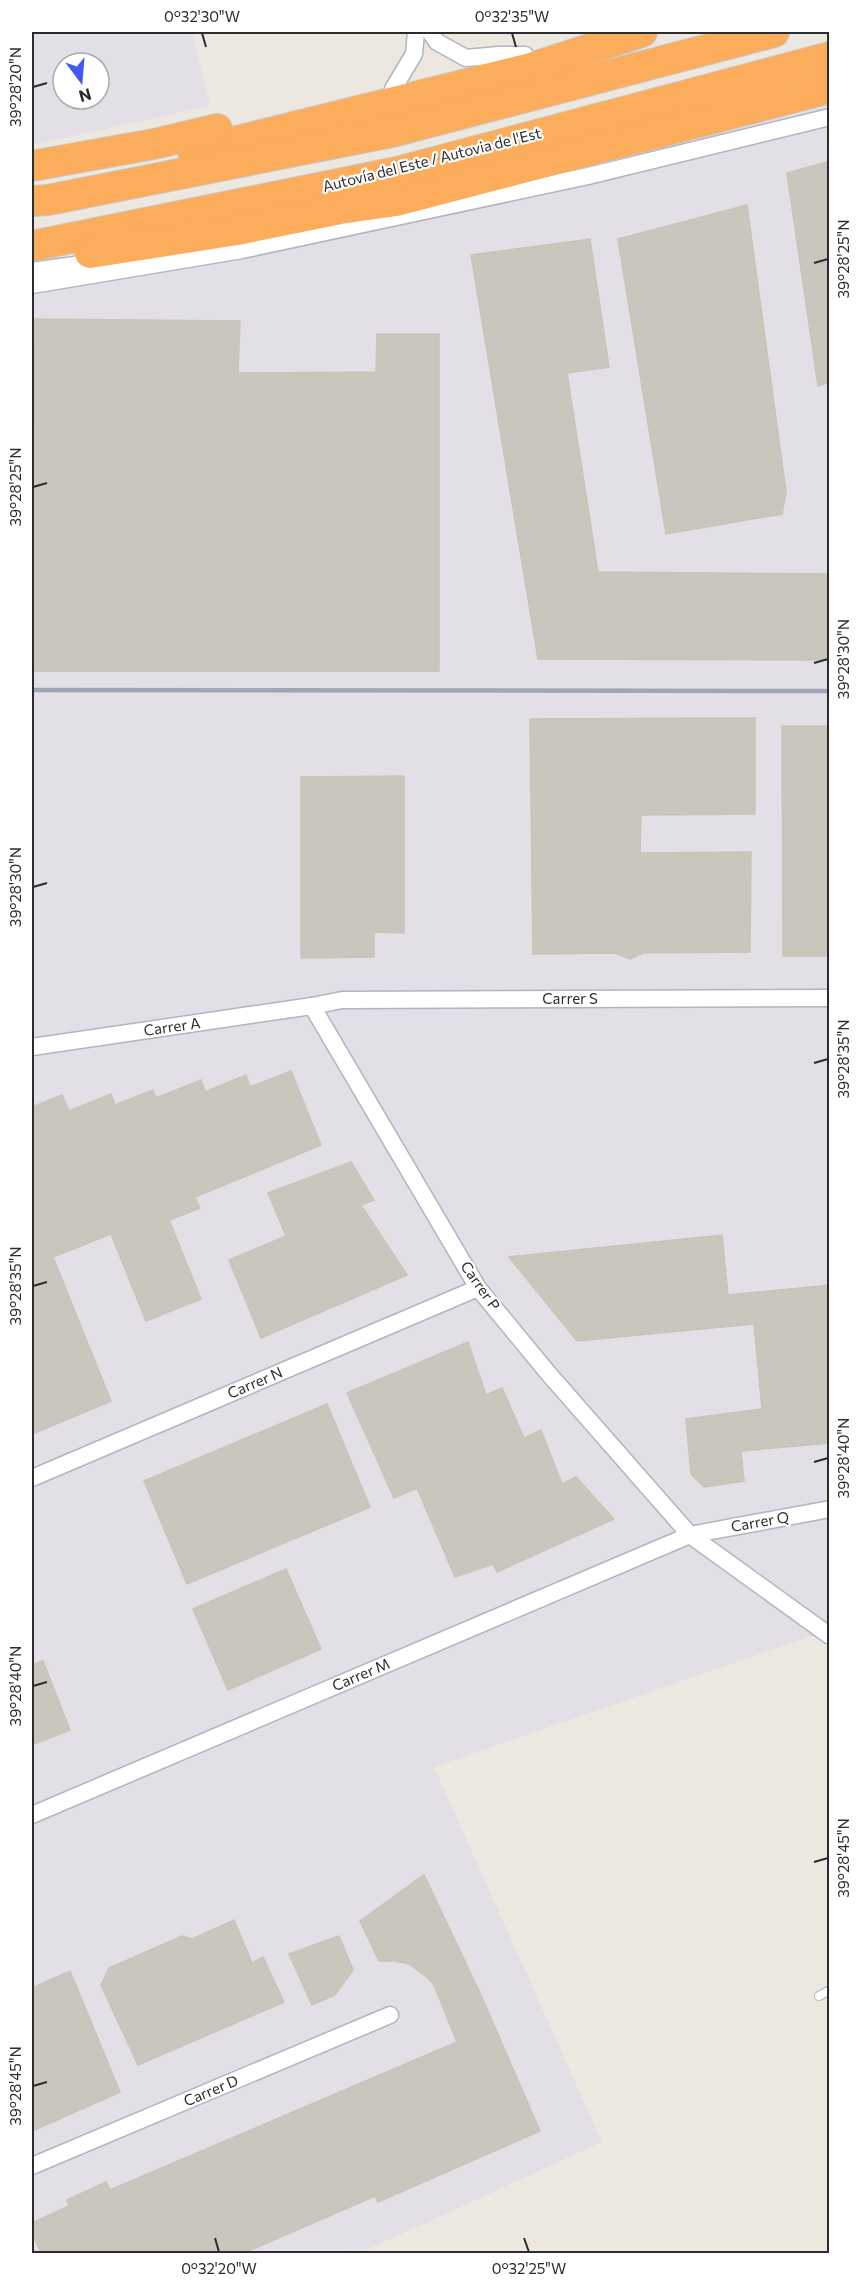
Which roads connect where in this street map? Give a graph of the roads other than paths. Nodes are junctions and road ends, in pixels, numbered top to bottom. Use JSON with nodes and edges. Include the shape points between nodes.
{"nodes":[{"id":1,"x":416,"y":32,"type":"edge"},
{"id":2,"x":430,"y":32,"type":"edge"},
{"id":3,"x":640,"y":32,"type":"edge"},
{"id":4,"x":774,"y":32,"type":"edge"},
{"id":5,"x":525,"y":55,"type":"junction"},
{"id":6,"x":830,"y":57,"type":"edge"},
{"id":7,"x":830,"y":88,"type":"edge"},
{"id":8,"x":393,"y":89,"type":"junction"},
{"id":9,"x":830,"y":117,"type":"edge"},
{"id":10,"x":32,"y":166,"type":"edge"},
{"id":11,"x":32,"y":189,"type":"edge"},
{"id":12,"x":32,"y":201,"type":"edge"},
{"id":13,"x":396,"y":201,"type":"junction"},
{"id":14,"x":32,"y":246,"type":"edge"},
{"id":15,"x":32,"y":260,"type":"edge"},
{"id":16,"x":32,"y":271,"type":"edge"},
{"id":17,"x":32,"y":285,"type":"edge"},
{"id":18,"x":830,"y":998,"type":"edge"},
{"id":19,"x":312,"y":1006,"type":"junction"},
{"id":20,"x":32,"y":1044,"type":"edge"},
{"id":21,"x":478,"y":1288,"type":"junction"},
{"id":22,"x":32,"y":1478,"type":"edge"},
{"id":23,"x":830,"y":1509,"type":"edge"},
{"id":24,"x":690,"y":1535,"type":"junction"},
{"id":25,"x":830,"y":1636,"type":"edge"},
{"id":26,"x":32,"y":1815,"type":"edge"},
{"id":27,"x":830,"y":1990,"type":"edge"},
{"id":28,"x":819,"y":1996,"type":"dead end"},
{"id":29,"x":390,"y":2015,"type":"dead end"},
{"id":30,"x":32,"y":2166,"type":"edge"}],
"edges":[{"from":1,"to":8,"type":"street","via":[[414,54]]},
{"from":2,"to":5,"type":"street","via":[[437,42],[466,58]]},
{"from":3,"to":5,"type":"highway"},
{"from":3,"to":11,"type":"highway","via":[[531,68],[160,160],[44,183]]},
{"from":4,"to":12,"type":"highway","via":[[392,132]]},
{"from":5,"to":8,"type":"highway","via":[[501,65]]},
{"from":6,"to":14,"type":"highway","name":"Autovía del Este / Autovia de l'Est","via":[[398,172]]},
{"from":7,"to":13,"type":"highway"},
{"from":8,"to":10,"type":"highway","via":[[154,144]]},
{"from":9,"to":17,"type":"street","via":[[588,176],[254,248]]},
{"from":13,"to":15,"type":"highway","via":[[202,236]]},
{"from":13,"to":16,"type":"street","via":[[343,217],[239,238]]},
{"from":18,"to":19,"type":"street","name":"Carrer S","via":[[342,1000]]},
{"from":19,"to":20,"type":"street","name":"Carrer A"},
{"from":19,"to":21,"type":"street","name":"Carrer P"},
{"from":21,"to":22,"type":"street","name":"Carrer N"},
{"from":21,"to":24,"type":"street","name":"Carrer P"},
{"from":23,"to":24,"type":"street","name":"Carrer Q"},
{"from":24,"to":25,"type":"street","name":"Carrer P"},
{"from":24,"to":26,"type":"street","name":"Carrer M"},
{"from":27,"to":28,"type":"lane"},
{"from":29,"to":30,"type":"street","name":"Carrer D"}]}
